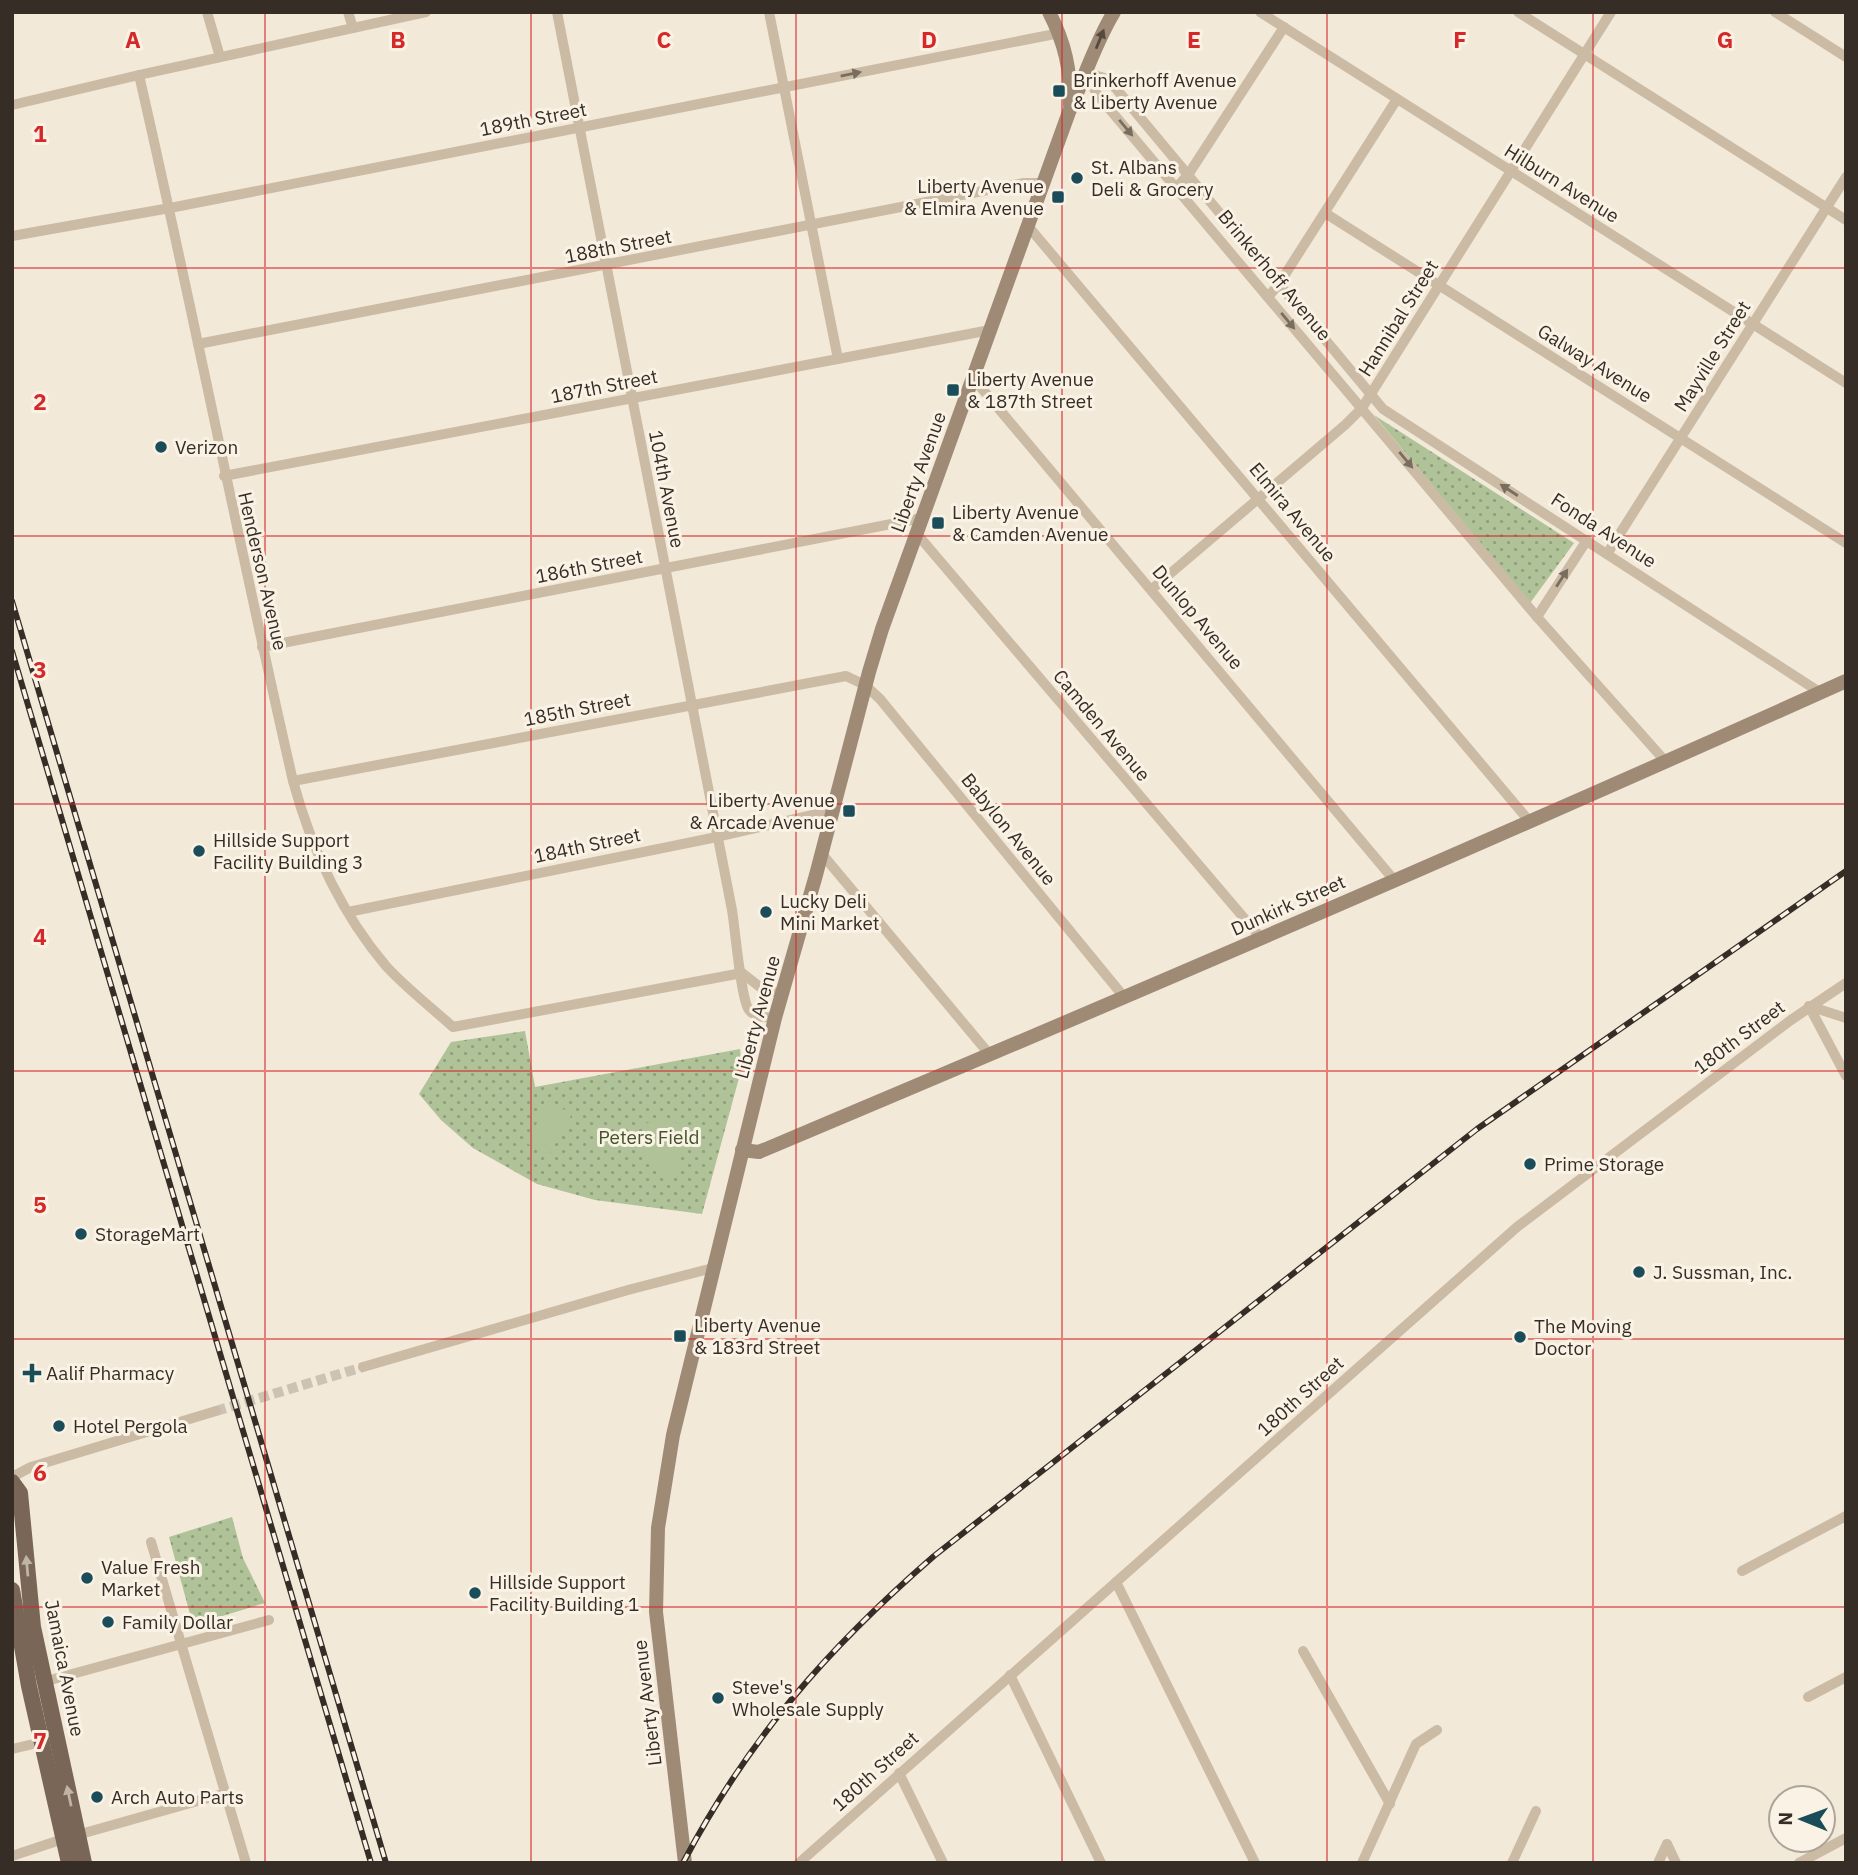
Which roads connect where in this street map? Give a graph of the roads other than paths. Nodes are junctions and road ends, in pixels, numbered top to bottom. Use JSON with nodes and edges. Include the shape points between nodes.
{"nodes":[{"id":1,"x":207,"y":12,"type":"edge"},
{"id":2,"x":348,"y":12,"type":"edge"},
{"id":3,"x":426,"y":12,"type":"edge"},
{"id":4,"x":557,"y":12,"type":"edge"},
{"id":5,"x":769,"y":12,"type":"edge"},
{"id":6,"x":1049,"y":12,"type":"edge"},
{"id":7,"x":1114,"y":12,"type":"edge"},
{"id":8,"x":1260,"y":12,"type":"edge"},
{"id":9,"x":1518,"y":12,"type":"edge"},
{"id":10,"x":1611,"y":12,"type":"edge"},
{"id":11,"x":1775,"y":12,"type":"edge"},
{"id":12,"x":1284,"y":27,"type":"junction"},
{"id":13,"x":353,"y":28,"type":"junction"},
{"id":14,"x":1060,"y":33,"type":"junction"},
{"id":15,"x":1584,"y":54,"type":"junction"},
{"id":16,"x":220,"y":57,"type":"junction"},
{"id":17,"x":1846,"y":57,"type":"edge"},
{"id":18,"x":1087,"y":73,"type":"junction"},
{"id":19,"x":139,"y":75,"type":"junction"},
{"id":20,"x":784,"y":88,"type":"junction"},
{"id":21,"x":1397,"y":99,"type":"junction"},
{"id":22,"x":12,"y":105,"type":"edge"},
{"id":23,"x":1069,"y":112,"type":"junction"},
{"id":24,"x":579,"y":127,"type":"junction"},
{"id":25,"x":1511,"y":171,"type":"junction"},
{"id":26,"x":1188,"y":175,"type":"junction"},
{"id":27,"x":1846,"y":177,"type":"edge"},
{"id":28,"x":1044,"y":183,"type":"junction"},
{"id":29,"x":1176,"y":188,"type":"junction"},
{"id":30,"x":170,"y":208,"type":"junction"},
{"id":31,"x":1826,"y":208,"type":"junction"},
{"id":32,"x":1325,"y":213,"type":"junction"},
{"id":33,"x":1846,"y":220,"type":"edge"},
{"id":34,"x":811,"y":226,"type":"junction"},
{"id":35,"x":1028,"y":226,"type":"junction"},
{"id":36,"x":12,"y":236,"type":"edge"},
{"id":37,"x":606,"y":266,"type":"junction"},
{"id":38,"x":1279,"y":284,"type":"junction"},
{"id":39,"x":1439,"y":285,"type":"junction"},
{"id":40,"x":1268,"y":298,"type":"junction"},
{"id":41,"x":1753,"y":324,"type":"junction"},
{"id":42,"x":990,"y":330,"type":"junction"},
{"id":43,"x":198,"y":344,"type":"junction"},
{"id":44,"x":838,"y":359,"type":"junction"},
{"id":45,"x":973,"y":378,"type":"junction"},
{"id":46,"x":1846,"y":383,"type":"edge"},
{"id":47,"x":1371,"y":394,"type":"junction"},
{"id":48,"x":632,"y":399,"type":"junction"},
{"id":49,"x":1362,"y":408,"type":"junction"},
{"id":50,"x":1681,"y":438,"type":"junction"},
{"id":51,"x":224,"y":476,"type":"junction"},
{"id":52,"x":1258,"y":499,"type":"junction"},
{"id":53,"x":922,"y":518,"type":"junction"},
{"id":54,"x":917,"y":534,"type":"junction"},
{"id":55,"x":1587,"y":540,"type":"junction"},
{"id":56,"x":1846,"y":543,"type":"edge"},
{"id":57,"x":1607,"y":554,"type":"junction"},
{"id":58,"x":665,"y":569,"type":"junction"},
{"id":59,"x":1152,"y":589,"type":"junction"},
{"id":60,"x":1537,"y":617,"type":"junction"},
{"id":61,"x":262,"y":647,"type":"junction"},
{"id":62,"x":1846,"y":681,"type":"edge"},
{"id":63,"x":865,"y":685,"type":"junction"},
{"id":64,"x":1821,"y":692,"type":"junction"},
{"id":65,"x":691,"y":705,"type":"junction"},
{"id":66,"x":1667,"y":762,"type":"junction"},
{"id":67,"x":293,"y":781,"type":"junction"},
{"id":68,"x":833,"y":810,"type":"junction"},
{"id":69,"x":1530,"y":822,"type":"junction"},
{"id":70,"x":717,"y":837,"type":"junction"},
{"id":71,"x":822,"y":854,"type":"junction"},
{"id":72,"x":1394,"y":880,"type":"junction"},
{"id":73,"x":348,"y":912,"type":"junction"},
{"id":74,"x":1261,"y":938,"type":"junction"},
{"id":75,"x":742,"y":973,"type":"junction"},
{"id":76,"x":1846,"y":983,"type":"edge"},
{"id":77,"x":782,"y":993,"type":"junction"},
{"id":78,"x":1124,"y":997,"type":"junction"},
{"id":79,"x":1809,"y":1006,"type":"junction"},
{"id":80,"x":775,"y":1018,"type":"junction"},
{"id":81,"x":1846,"y":1018,"type":"edge"},
{"id":82,"x":990,"y":1055,"type":"junction"},
{"id":83,"x":1846,"y":1076,"type":"edge"},
{"id":84,"x":742,"y":1150,"type":"junction"},
{"id":85,"x":713,"y":1268,"type":"junction"},
{"id":86,"x":363,"y":1367,"type":"tunnel mouth"},
{"id":87,"x":216,"y":1411,"type":"tunnel mouth"},
{"id":88,"x":12,"y":1477,"type":"edge"},
{"id":89,"x":15,"y":1490,"type":"edge"},
{"id":90,"x":1846,"y":1516,"type":"edge"},
{"id":91,"x":151,"y":1542,"type":"dead end"},
{"id":92,"x":1742,"y":1571,"type":"dead end"},
{"id":93,"x":1116,"y":1582,"type":"junction"},
{"id":94,"x":12,"y":1590,"type":"edge"},
{"id":95,"x":19,"y":1612,"type":"edge"},
{"id":96,"x":269,"y":1620,"type":"dead end"},
{"id":97,"x":181,"y":1645,"type":"junction"},
{"id":98,"x":1303,"y":1651,"type":"dead end"},
{"id":99,"x":1010,"y":1675,"type":"junction"},
{"id":100,"x":1846,"y":1677,"type":"edge"},
{"id":101,"x":45,"y":1681,"type":"junction"},
{"id":102,"x":29,"y":1686,"type":"junction"},
{"id":103,"x":1808,"y":1697,"type":"dead end"},
{"id":104,"x":1437,"y":1730,"type":"dead end"},
{"id":105,"x":49,"y":1740,"type":"junction"},
{"id":106,"x":12,"y":1749,"type":"edge"},
{"id":107,"x":899,"y":1773,"type":"junction"},
{"id":108,"x":226,"y":1793,"type":"junction"},
{"id":109,"x":1390,"y":1804,"type":"junction"},
{"id":110,"x":1536,"y":1811,"type":"dead end"},
{"id":111,"x":70,"y":1837,"type":"junction"},
{"id":112,"x":1846,"y":1838,"type":"edge"},
{"id":113,"x":12,"y":1856,"type":"edge"},
{"id":114,"x":69,"y":1863,"type":"edge"},
{"id":115,"x":84,"y":1863,"type":"edge"},
{"id":116,"x":246,"y":1863,"type":"edge"},
{"id":117,"x":685,"y":1863,"type":"edge"},
{"id":118,"x":799,"y":1863,"type":"edge"},
{"id":119,"x":943,"y":1863,"type":"edge"},
{"id":120,"x":1101,"y":1863,"type":"edge"},
{"id":121,"x":1255,"y":1863,"type":"edge"},
{"id":122,"x":1362,"y":1863,"type":"edge"},
{"id":123,"x":1512,"y":1863,"type":"edge"},
{"id":124,"x":1658,"y":1863,"type":"edge"},
{"id":125,"x":1676,"y":1863,"type":"edge"},
{"id":126,"x":1799,"y":1863,"type":"edge"}],
"edges":[{"from":1,"to":16,"type":"street"},
{"from":2,"to":13,"type":"street"},
{"from":3,"to":13,"type":"street"},
{"from":4,"to":24,"type":"street","name":"104th Avenue"},
{"from":5,"to":20,"type":"street"},
{"from":6,"to":14,"type":"main road"},
{"from":18,"to":7,"type":"main road","name":"Liberty Avenue","one_way":true},
{"from":8,"to":12,"type":"street","name":"Hilburn Avenue"},
{"from":9,"to":15,"type":"street"},
{"from":10,"to":15,"type":"street","name":"Hannibal Street"},
{"from":11,"to":17,"type":"street"},
{"from":12,"to":21,"type":"street","name":"Hilburn Avenue"},
{"from":12,"to":26,"type":"street"},
{"from":13,"to":16,"type":"street"},
{"from":20,"to":14,"type":"street","name":"189th Street","one_way":true},
{"from":14,"to":23,"type":"main road","via":[[1070,80]]},
{"from":15,"to":25,"type":"street","name":"Hannibal Street"},
{"from":15,"to":31,"type":"street"},
{"from":16,"to":19,"type":"street"},
{"from":18,"to":23,"type":"main road","name":"Liberty Avenue"},
{"from":18,"to":26,"type":"street","name":"Brinkerhoff Avenue","via":[[1108,79]]},
{"from":18,"to":29,"type":"street","name":"Brinkerhoff Avenue","one_way":true,"via":[[1096,93]]},
{"from":19,"to":22,"type":"street"},
{"from":19,"to":30,"type":"street","name":"Henderson Avenue"},
{"from":20,"to":24,"type":"street","name":"189th Street"},
{"from":20,"to":34,"type":"street"},
{"from":21,"to":25,"type":"street","name":"Hilburn Avenue"},
{"from":21,"to":32,"type":"street"},
{"from":23,"to":28,"type":"main road","name":"Liberty Avenue"},
{"from":24,"to":30,"type":"street","name":"189th Street"},
{"from":24,"to":37,"type":"street","name":"104th Avenue"},
{"from":25,"to":39,"type":"street","name":"Hannibal Street"},
{"from":25,"to":41,"type":"street","name":"Hilburn Avenue"},
{"from":26,"to":29,"type":"street"},
{"from":26,"to":38,"type":"street","name":"Brinkerhoff Avenue"},
{"from":27,"to":31,"type":"street","name":"Mayville Street"},
{"from":28,"to":34,"type":"street","name":"188th Street","via":[[1024,183]]},
{"from":28,"to":35,"type":"main road","name":"Liberty Avenue"},
{"from":29,"to":40,"type":"street","name":"Brinkerhoff Avenue"},
{"from":30,"to":36,"type":"street","name":"189th Street"},
{"from":30,"to":43,"type":"street","name":"Henderson Avenue"},
{"from":31,"to":33,"type":"street"},
{"from":31,"to":41,"type":"street","name":"Mayville Street"},
{"from":32,"to":38,"type":"street"},
{"from":32,"to":39,"type":"street","name":"Galway Avenue"},
{"from":34,"to":37,"type":"street","name":"188th Street"},
{"from":34,"to":44,"type":"street"},
{"from":35,"to":42,"type":"main road","name":"Liberty Avenue"},
{"from":35,"to":52,"type":"street","name":"Elmira Avenue"},
{"from":37,"to":43,"type":"street","name":"188th Street"},
{"from":37,"to":48,"type":"street","name":"104th Avenue"},
{"from":38,"to":40,"type":"street"},
{"from":38,"to":47,"type":"street","name":"Brinkerhoff Avenue"},
{"from":39,"to":47,"type":"street","name":"Hannibal Street"},
{"from":39,"to":50,"type":"street","name":"Galway Avenue"},
{"from":40,"to":49,"type":"street","name":"Brinkerhoff Avenue","one_way":true},
{"from":41,"to":46,"type":"street","name":"Hilburn Avenue"},
{"from":41,"to":50,"type":"street","name":"Mayville Street"},
{"from":42,"to":44,"type":"street","name":"187th Street"},
{"from":42,"to":45,"type":"main road","name":"Liberty Avenue"},
{"from":43,"to":51,"type":"street","name":"Henderson Avenue"},
{"from":44,"to":48,"type":"street","name":"187th Street"},
{"from":45,"to":53,"type":"main road","name":"Liberty Avenue"},
{"from":45,"to":59,"type":"street","name":"Dunlop Avenue"},
{"from":47,"to":49,"type":"street","name":"Hannibal Street"},
{"from":55,"to":47,"type":"street","name":"Fonda Avenue","one_way":true,"via":[[1383,409]]},
{"from":48,"to":51,"type":"street","name":"187th Street"},
{"from":48,"to":58,"type":"street","name":"104th Avenue"},
{"from":49,"to":52,"type":"street","name":"Hannibal Street"},
{"from":49,"to":60,"type":"street","name":"Brinkerhoff Avenue","one_way":true},
{"from":50,"to":56,"type":"street","name":"Galway Avenue"},
{"from":50,"to":57,"type":"street","name":"Mayville Street"},
{"from":51,"to":61,"type":"street","name":"Henderson Avenue"},
{"from":52,"to":59,"type":"street","name":"Hannibal Street"},
{"from":52,"to":69,"type":"street","name":"Elmira Avenue"},
{"from":53,"to":54,"type":"main road","name":"Liberty Avenue"},
{"from":53,"to":58,"type":"street","name":"186th Street"},
{"from":54,"to":63,"type":"main road","name":"Liberty Avenue"},
{"from":54,"to":74,"type":"street","name":"Camden Avenue"},
{"from":55,"to":57,"type":"street","name":"Fonda Avenue"},
{"from":60,"to":55,"type":"street","one_way":true},
{"from":57,"to":64,"type":"street","name":"Fonda Avenue"},
{"from":58,"to":61,"type":"street","name":"186th Street"},
{"from":58,"to":65,"type":"street","name":"104th Avenue"},
{"from":59,"to":72,"type":"street","name":"Dunlop Avenue"},
{"from":60,"to":66,"type":"street","name":"Brinkerhoff Avenue"},
{"from":61,"to":67,"type":"street","name":"Henderson Avenue"},
{"from":62,"to":64,"type":"main road","name":"Dunkirk Street"},
{"from":63,"to":65,"type":"street","name":"185th Street","via":[[846,676]]},
{"from":63,"to":68,"type":"main road","name":"Liberty Avenue"},
{"from":63,"to":78,"type":"street","name":"Babylon Avenue"},
{"from":64,"to":66,"type":"main road","name":"Dunkirk Street"},
{"from":65,"to":67,"type":"street","name":"185th Street"},
{"from":65,"to":70,"type":"street","name":"104th Avenue"},
{"from":66,"to":69,"type":"main road","name":"Dunkirk Street"},
{"from":67,"to":73,"type":"street","name":"Henderson Avenue","via":[[316,852]]},
{"from":68,"to":70,"type":"street","name":"184th Street"},
{"from":68,"to":71,"type":"main road","name":"Liberty Avenue"},
{"from":69,"to":72,"type":"main road","name":"Dunkirk Street"},
{"from":70,"to":73,"type":"street","name":"184th Street"},
{"from":70,"to":75,"type":"street","name":"104th Avenue"},
{"from":71,"to":77,"type":"main road","name":"Liberty Avenue"},
{"from":71,"to":82,"type":"street"},
{"from":72,"to":74,"type":"main road","name":"Dunkirk Street"},
{"from":73,"to":75,"type":"street","name":"Henderson Avenue","via":[[387,967],[453,1027]]},
{"from":74,"to":78,"type":"main road","name":"Dunkirk Street"},
{"from":75,"to":77,"type":"street","via":[[764,990]]},
{"from":75,"to":80,"type":"street","name":"104th Avenue","via":[[749,1010],[756,1016]]},
{"from":76,"to":79,"type":"street","name":"180th Street"},
{"from":77,"to":80,"type":"main road","name":"Liberty Avenue"},
{"from":78,"to":82,"type":"main road","name":"Dunkirk Street"},
{"from":79,"to":81,"type":"street"},
{"from":79,"to":83,"type":"street"},
{"from":79,"to":93,"type":"street","name":"180th Street","via":[[1517,1227]]},
{"from":80,"to":84,"type":"main road","name":"Liberty Avenue"},
{"from":82,"to":84,"type":"main road","name":"Dunkirk Street","via":[[760,1152]]},
{"from":84,"to":85,"type":"main road","name":"Liberty Avenue"},
{"from":85,"to":86,"type":"street"},
{"from":85,"to":117,"type":"main road","name":"Liberty Avenue","via":[[667,1464],[657,1550],[658,1635]]},
{"from":87,"to":88,"type":"street","via":[[31,1467]]},
{"from":95,"to":89,"type":"main road","name":"Jamaica Avenue","one_way":true},
{"from":90,"to":92,"type":"street"},
{"from":91,"to":97,"type":"street"},
{"from":93,"to":99,"type":"street","name":"180th Street"},
{"from":93,"to":121,"type":"street"},
{"from":94,"to":95,"type":"main road","name":"Jamaica Avenue"},
{"from":95,"to":101,"type":"main road","name":"Jamaica Avenue"},
{"from":95,"to":102,"type":"main road","name":"Jamaica Avenue"},
{"from":96,"to":97,"type":"street"},
{"from":97,"to":101,"type":"street"},
{"from":97,"to":108,"type":"street"},
{"from":98,"to":109,"type":"street"},
{"from":99,"to":107,"type":"street","name":"180th Street"},
{"from":99,"to":120,"type":"street"},
{"from":100,"to":103,"type":"street"},
{"from":101,"to":102,"type":"street"},
{"from":101,"to":105,"type":"main road","name":"Jamaica Avenue"},
{"from":102,"to":105,"type":"main road","name":"Jamaica Avenue"},
{"from":104,"to":109,"type":"street","via":[[1416,1744]]},
{"from":105,"to":106,"type":"street"},
{"from":105,"to":111,"type":"main road","name":"Jamaica Avenue"},
{"from":107,"to":118,"type":"street","name":"180th Street"},
{"from":107,"to":119,"type":"street"},
{"from":108,"to":111,"type":"street"},
{"from":108,"to":116,"type":"street"},
{"from":109,"to":122,"type":"street"},
{"from":110,"to":123,"type":"street"},
{"from":111,"to":113,"type":"street"},
{"from":111,"to":114,"type":"main road","name":"Jamaica Avenue"},
{"from":111,"to":115,"type":"main road","name":"Jamaica Avenue"},
{"from":112,"to":126,"type":"street"},
{"from":124,"to":125,"type":"street","via":[[1667,1844]]}]}
